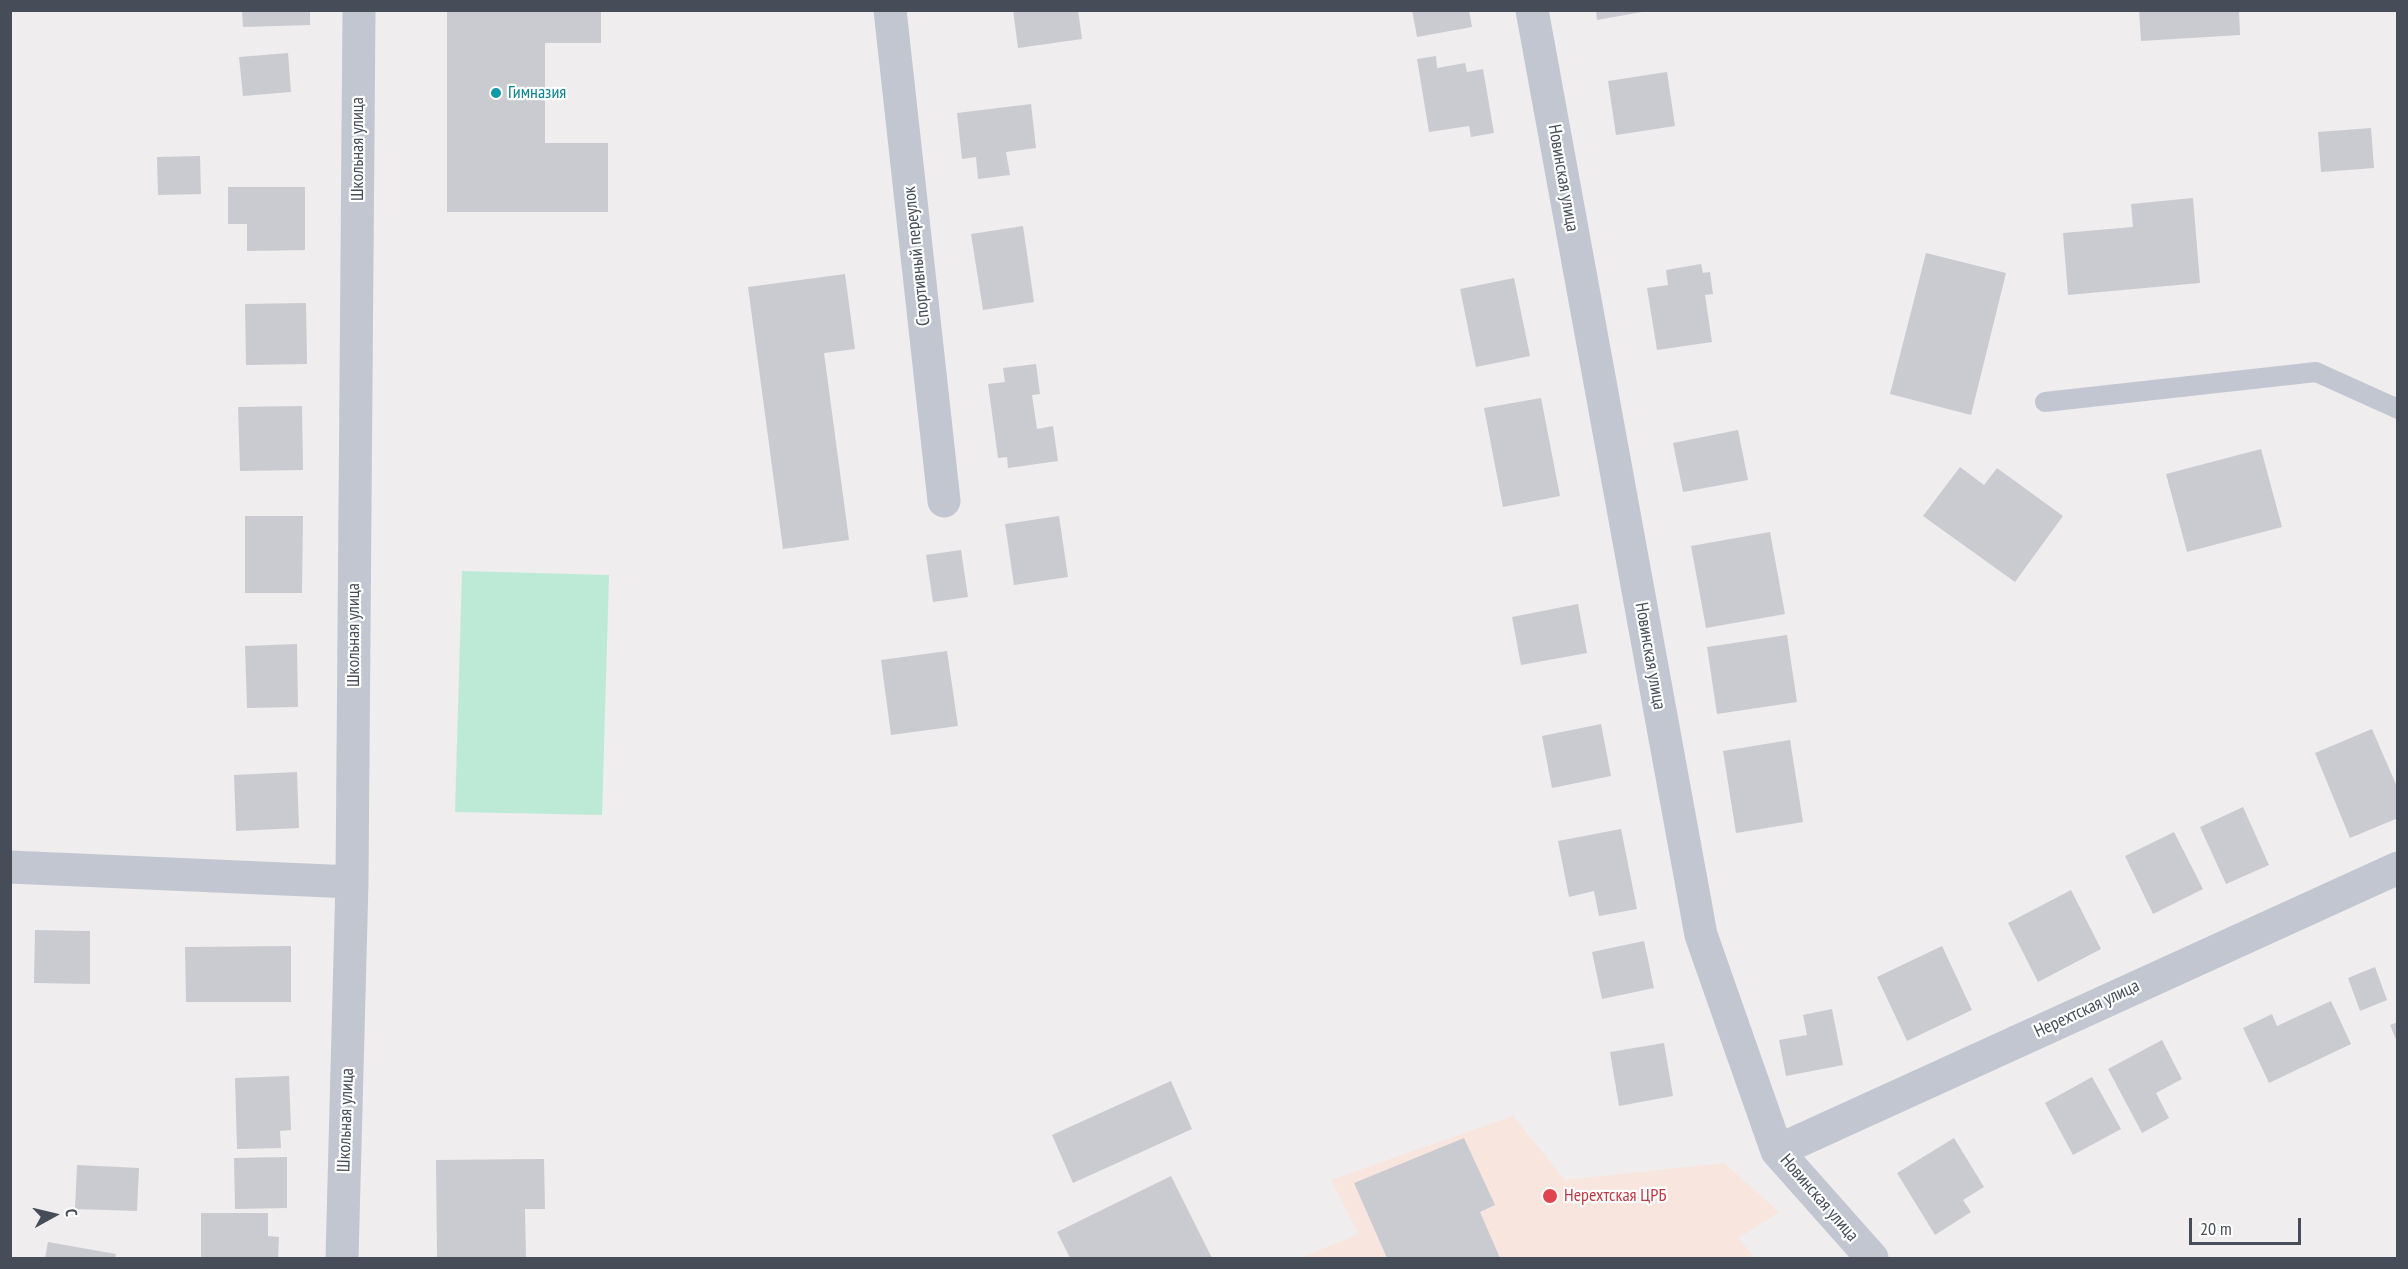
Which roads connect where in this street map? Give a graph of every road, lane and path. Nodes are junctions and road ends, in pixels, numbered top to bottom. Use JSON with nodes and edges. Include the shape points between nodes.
{"nodes":[{"id":1,"x":359,"y":10,"type":"edge"},
{"id":2,"x":890,"y":10,"type":"edge"},
{"id":3,"x":1532,"y":10,"type":"edge"},
{"id":4,"x":2045,"y":402,"type":"dead end"},
{"id":5,"x":2397,"y":409,"type":"edge"},
{"id":6,"x":944,"y":501,"type":"dead end"},
{"id":7,"x":10,"y":867,"type":"edge"},
{"id":8,"x":2397,"y":868,"type":"edge"},
{"id":9,"x":352,"y":882,"type":"junction"},
{"id":10,"x":1777,"y":1151,"type":"junction"},
{"id":11,"x":342,"y":1258,"type":"edge"},
{"id":12,"x":1872,"y":1258,"type":"edge"}],
"edges":[{"from":1,"to":9,"type":"street","name":"Школьная улица"},
{"from":2,"to":6,"type":"street","name":"Спортивный переулок"},
{"from":3,"to":10,"type":"street","name":"Новинская улица","via":[[1701,935]]},
{"from":4,"to":5,"type":"lane","via":[[2316,372]]},
{"from":7,"to":9,"type":"street"},
{"from":8,"to":10,"type":"street","name":"Нерехтская улица"},
{"from":9,"to":11,"type":"street","name":"Школьная улица"},
{"from":10,"to":12,"type":"street","name":"Новинская улица"}]}
